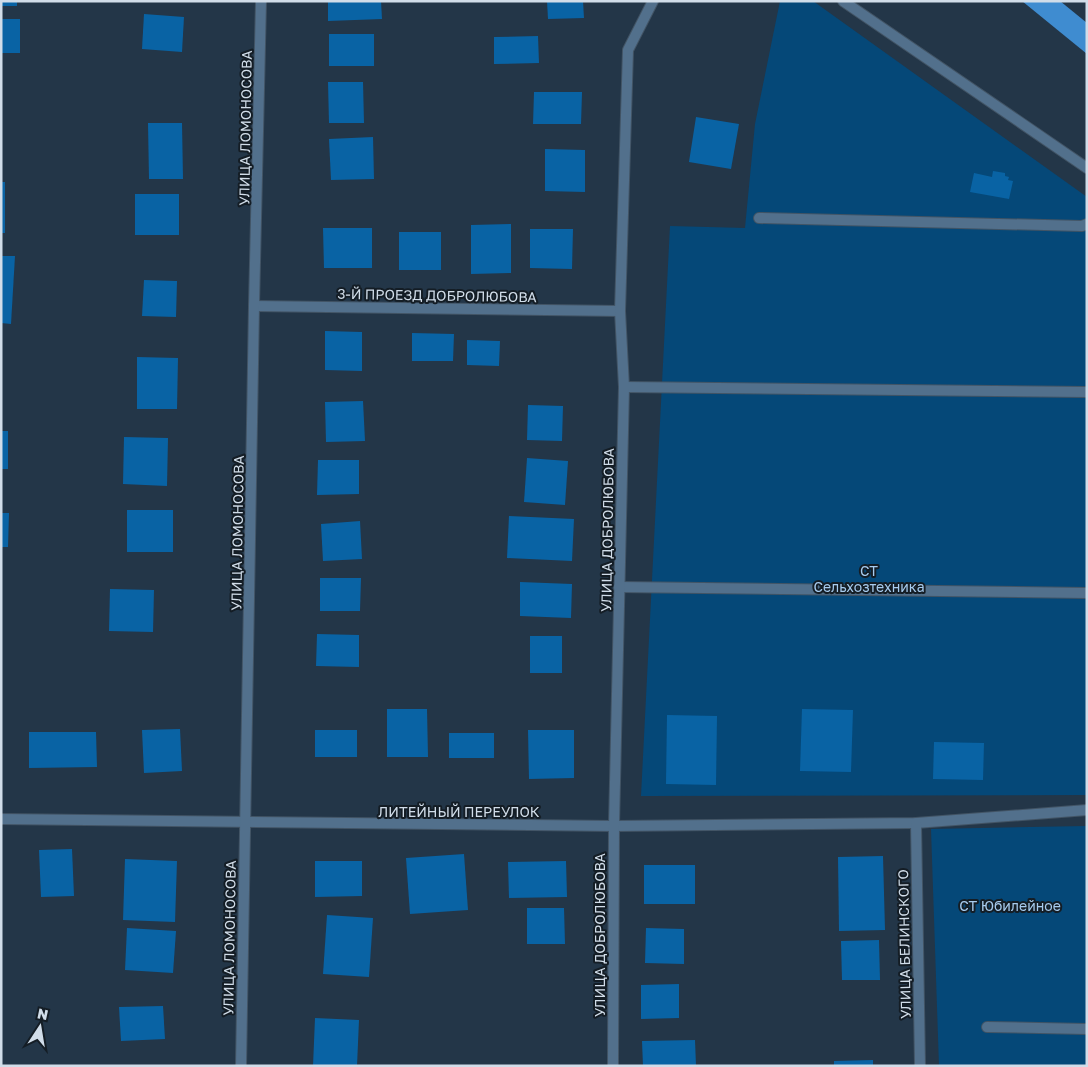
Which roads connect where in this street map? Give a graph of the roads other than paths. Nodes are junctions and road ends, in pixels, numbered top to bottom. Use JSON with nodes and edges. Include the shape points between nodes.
{"nodes":[{"id":1,"x":261,"y":1,"type":"edge"},
{"id":2,"x":653,"y":1,"type":"edge"},
{"id":3,"x":843,"y":1,"type":"edge"},
{"id":4,"x":1087,"y":168,"type":"edge"},
{"id":5,"x":759,"y":218,"type":"dead end"},
{"id":6,"x":1087,"y":224,"type":"edge"},
{"id":7,"x":254,"y":306,"type":"junction"},
{"id":8,"x":620,"y":311,"type":"junction"},
{"id":9,"x":624,"y":387,"type":"junction"},
{"id":10,"x":1087,"y":392,"type":"edge"},
{"id":11,"x":619,"y":587,"type":"junction"},
{"id":12,"x":1087,"y":593,"type":"edge"},
{"id":13,"x":1087,"y":810,"type":"edge"},
{"id":14,"x":1,"y":819,"type":"edge"},
{"id":15,"x":245,"y":822,"type":"junction"},
{"id":16,"x":916,"y":822,"type":"junction"},
{"id":17,"x":614,"y":826,"type":"junction"},
{"id":18,"x":987,"y":1027,"type":"dead end"},
{"id":19,"x":1087,"y":1029,"type":"edge"},
{"id":20,"x":241,"y":1066,"type":"edge"},
{"id":21,"x":613,"y":1066,"type":"edge"},
{"id":22,"x":920,"y":1066,"type":"edge"}],
"edges":[{"from":1,"to":7,"type":"street","name":"УЛИЦА ЛОМОНОСОВА"},
{"from":2,"to":8,"type":"street","name":"УЛИЦА ДОБРОЛЮБОВА","via":[[628,50]]},
{"from":3,"to":4,"type":"street"},
{"from":5,"to":6,"type":"street"},
{"from":7,"to":8,"type":"street","name":"3-Й ПРОЕЗД ДОБРОЛЮБОВА"},
{"from":7,"to":15,"type":"street","name":"УЛИЦА ЛОМОНОСОВА"},
{"from":8,"to":9,"type":"street","name":"УЛИЦА ДОБРОЛЮБОВА"},
{"from":9,"to":10,"type":"street"},
{"from":9,"to":11,"type":"street","name":"УЛИЦА ДОБРОЛЮБОВА"},
{"from":11,"to":12,"type":"street"},
{"from":11,"to":17,"type":"street","name":"УЛИЦА ДОБРОЛЮБОВА"},
{"from":13,"to":16,"type":"street","name":"ЛИТЕЙНЫЙ ПЕРЕУЛОК"},
{"from":14,"to":15,"type":"street","name":"ЛИТЕЙНЫЙ ПЕРЕУЛОК"},
{"from":15,"to":17,"type":"street","name":"ЛИТЕЙНЫЙ ПЕРЕУЛОК"},
{"from":15,"to":20,"type":"street","name":"УЛИЦА ЛОМОНОСОВА"},
{"from":16,"to":17,"type":"street","name":"ЛИТЕЙНЫЙ ПЕРЕУЛОК"},
{"from":16,"to":22,"type":"street","name":"УЛИЦА БЕЛИНСКОГО"},
{"from":17,"to":21,"type":"street","name":"УЛИЦА ДОБРОЛЮБОВА"},
{"from":18,"to":19,"type":"street"}]}
